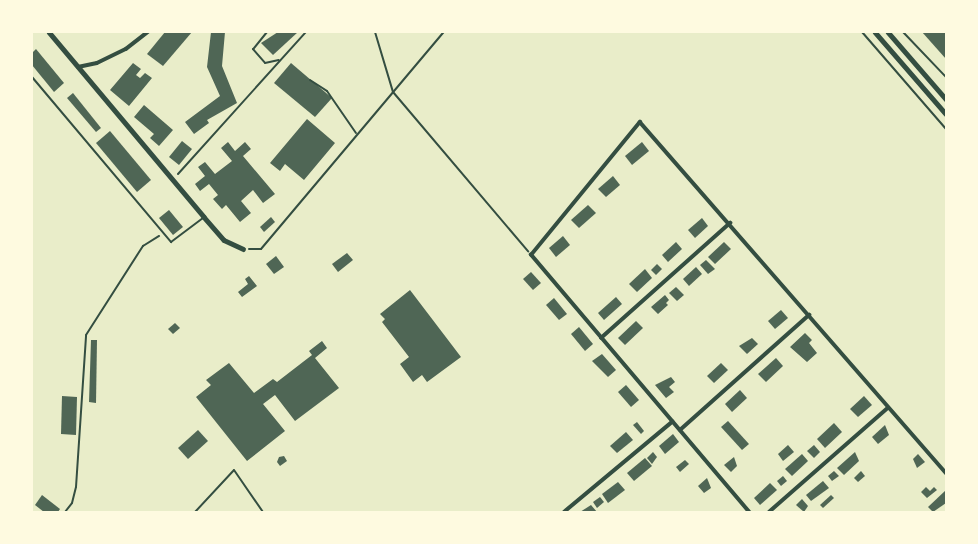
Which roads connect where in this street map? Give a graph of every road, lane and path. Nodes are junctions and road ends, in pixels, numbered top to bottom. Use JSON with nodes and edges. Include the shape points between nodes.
{"nodes":[{"id":1,"x":49,"y":32,"type":"edge"},
{"id":2,"x":148,"y":32,"type":"edge"},
{"id":3,"x":267,"y":32,"type":"edge"},
{"id":4,"x":306,"y":32,"type":"edge"},
{"id":5,"x":375,"y":32,"type":"edge"},
{"id":6,"x":444,"y":32,"type":"edge"},
{"id":7,"x":862,"y":32,"type":"edge"},
{"id":8,"x":876,"y":32,"type":"edge"},
{"id":9,"x":888,"y":32,"type":"edge"},
{"id":10,"x":903,"y":32,"type":"edge"},
{"id":11,"x":281,"y":60,"type":"junction"},
{"id":12,"x":78,"y":67,"type":"junction"},
{"id":13,"x":32,"y":77,"type":"edge"},
{"id":14,"x":947,"y":77,"type":"edge"},
{"id":15,"x":310,"y":80,"type":"dead end"},
{"id":16,"x":393,"y":92,"type":"junction"},
{"id":17,"x":947,"y":99,"type":"edge"},
{"id":18,"x":947,"y":114,"type":"edge"},
{"id":19,"x":947,"y":129,"type":"edge"},
{"id":20,"x":357,"y":134,"type":"junction"},
{"id":21,"x":171,"y":180,"type":"junction"},
{"id":22,"x":204,"y":217,"type":"junction"},
{"id":23,"x":730,"y":223,"type":"junction"},
{"id":24,"x":163,"y":233,"type":"junction"},
{"id":25,"x":243,"y":249,"type":"joint"},
{"id":26,"x":531,"y":255,"type":"junction"},
{"id":27,"x":809,"y":315,"type":"junction"},
{"id":28,"x":601,"y":338,"type":"junction"},
{"id":29,"x":889,"y":407,"type":"junction"},
{"id":30,"x":672,"y":422,"type":"junction"},
{"id":31,"x":680,"y":430,"type":"junction"},
{"id":32,"x":947,"y":473,"type":"edge"},
{"id":33,"x":65,"y":513,"type":"edge"},
{"id":34,"x":194,"y":513,"type":"edge"},
{"id":35,"x":263,"y":513,"type":"edge"},
{"id":36,"x":564,"y":513,"type":"edge"},
{"id":37,"x":749,"y":513,"type":"edge"},
{"id":38,"x":769,"y":513,"type":"edge"}],
"edges":[{"from":1,"to":12,"type":"street"},
{"from":2,"to":12,"type":"street","via":[[97,63]]},
{"from":3,"to":11,"type":"path","via":[[253,49],[265,64]]},
{"from":4,"to":11,"type":"path"},
{"from":5,"to":16,"type":"path"},
{"from":6,"to":16,"type":"path"},
{"from":7,"to":19,"type":"path"},
{"from":8,"to":18,"type":"street"},
{"from":9,"to":17,"type":"street"},
{"from":10,"to":14,"type":"path"},
{"from":11,"to":21,"type":"path"},
{"from":12,"to":21,"type":"street"},
{"from":13,"to":24,"type":"lane"},
{"from":15,"to":20,"type":"path","via":[[327,92]]},
{"from":16,"to":20,"type":"path"},
{"from":16,"to":26,"type":"path"},
{"from":20,"to":25,"type":"path","via":[[261,249]]},
{"from":21,"to":22,"type":"street"},
{"from":22,"to":24,"type":"lane","via":[[171,243]]},
{"from":22,"to":25,"type":"street","via":[[224,240]]},
{"from":23,"to":26,"type":"street","via":[[640,122]]},
{"from":23,"to":27,"type":"street"},
{"from":23,"to":28,"type":"street"},
{"from":24,"to":33,"type":"path","via":[[143,246],[86,335],[76,487]]},
{"from":26,"to":28,"type":"street"},
{"from":27,"to":29,"type":"street"},
{"from":27,"to":31,"type":"street"},
{"from":28,"to":30,"type":"street"},
{"from":29,"to":32,"type":"street"},
{"from":29,"to":38,"type":"street"},
{"from":30,"to":31,"type":"street"},
{"from":30,"to":36,"type":"street"},
{"from":31,"to":37,"type":"street"},
{"from":34,"to":35,"type":"path","via":[[234,470]]}]}
